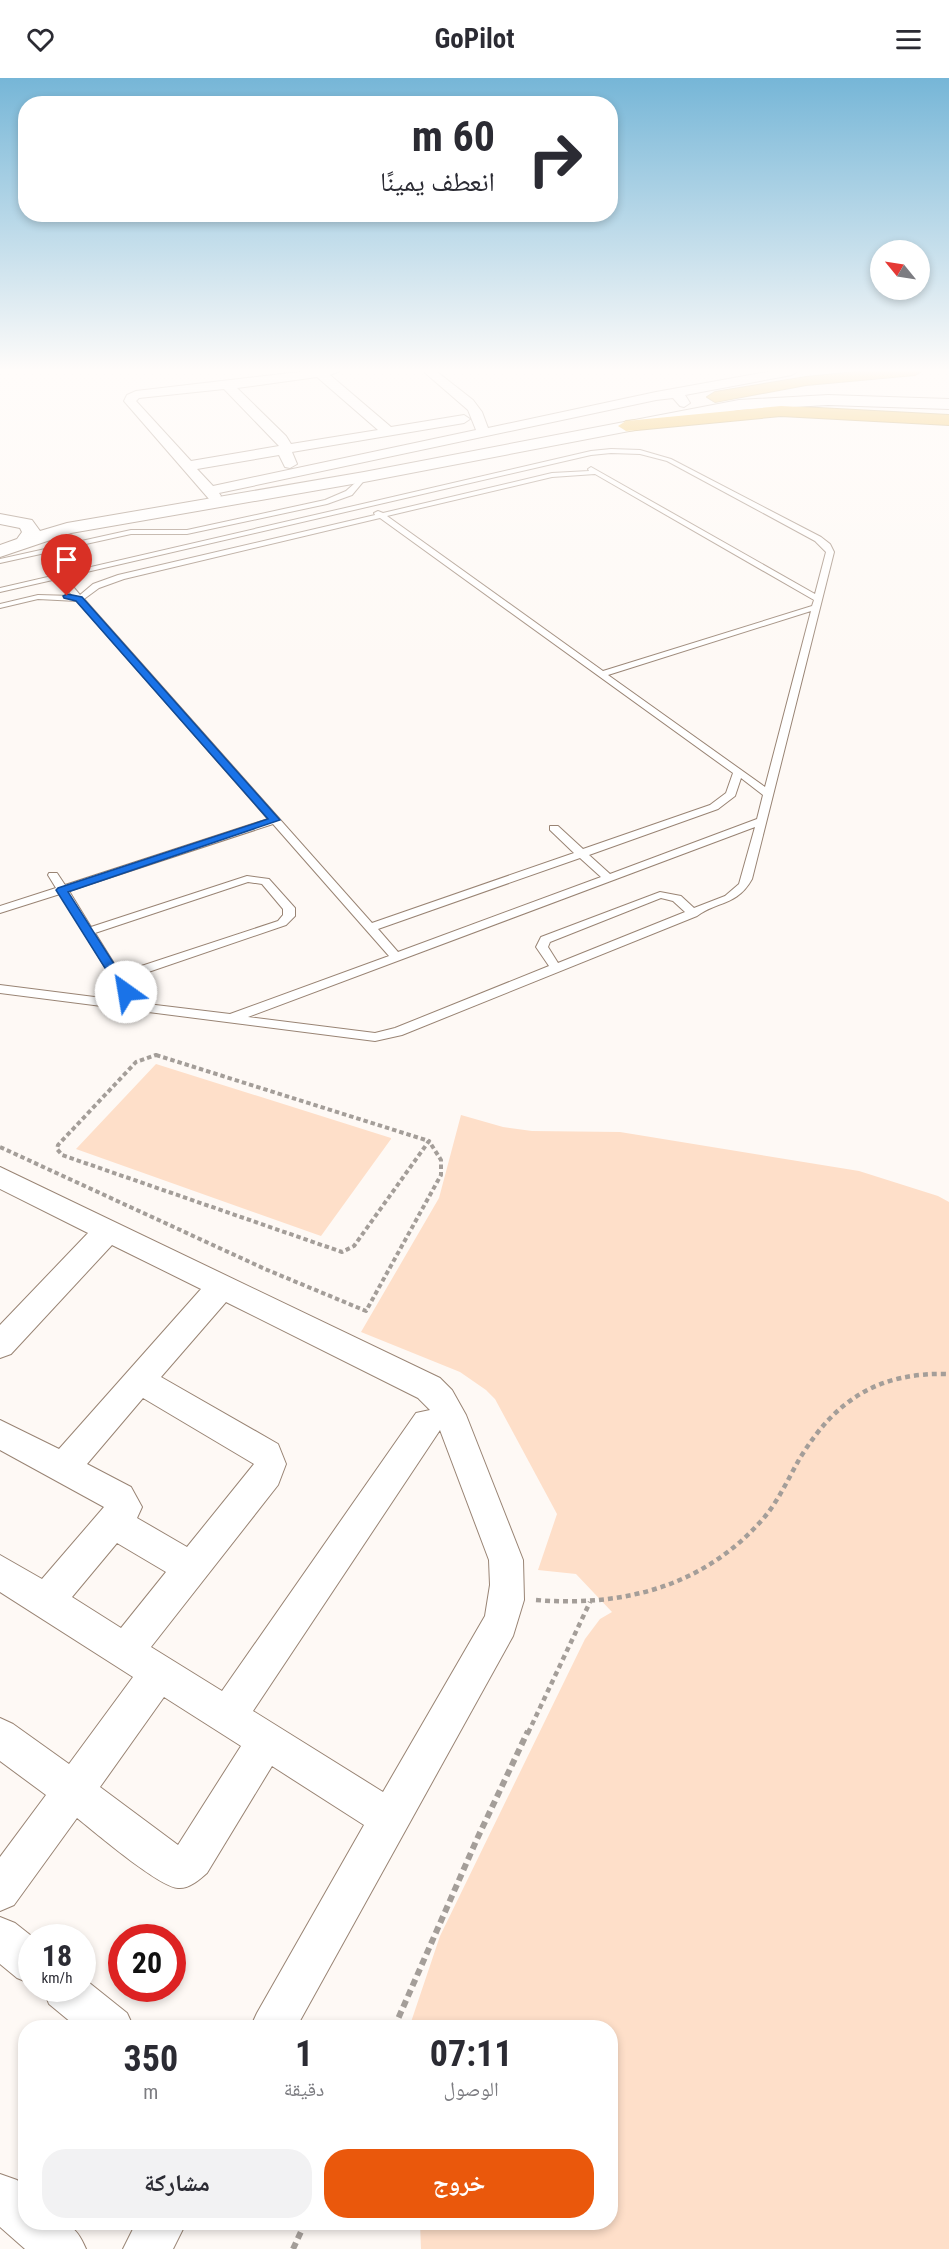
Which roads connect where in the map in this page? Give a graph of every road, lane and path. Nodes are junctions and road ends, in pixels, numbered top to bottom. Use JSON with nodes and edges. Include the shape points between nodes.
{"nodes":[{"id":1,"x":194,"y":472,"type":"edge"},
{"id":2,"x":293,"y":472,"type":"edge"},
{"id":3,"x":317,"y":472,"type":"edge"},
{"id":4,"x":388,"y":472,"type":"edge"},
{"id":5,"x":507,"y":472,"type":"edge"},
{"id":6,"x":593,"y":472,"type":"edge"},
{"id":7,"x":598,"y":472,"type":"edge"},
{"id":8,"x":692,"y":472,"type":"edge"},
{"id":9,"x":364,"y":477,"type":"junction"},
{"id":10,"x":212,"y":493,"type":"junction"},
{"id":11,"x":367,"y":505,"type":"junction"},
{"id":12,"x":382,"y":516,"type":"junction"},
{"id":13,"x":0,"y":519,"type":"edge"},
{"id":14,"x":20,"y":521,"type":"junction"},
{"id":15,"x":25,"y":541,"type":"junction"},
{"id":16,"x":0,"y":550,"type":"edge"},
{"id":17,"x":235,"y":550,"type":"junction"},
{"id":18,"x":246,"y":559,"type":"dead end"},
{"id":19,"x":0,"y":561,"type":"edge"},
{"id":20,"x":59,"y":576,"type":"junction"},
{"id":21,"x":0,"y":590,"type":"edge"},
{"id":22,"x":79,"y":599,"type":"junction"},
{"id":23,"x":817,"y":603,"type":"junction"},
{"id":24,"x":0,"y":606,"type":"edge"},
{"id":25,"x":601,"y":674,"type":"junction"},
{"id":26,"x":738,"y":772,"type":"junction"},
{"id":27,"x":769,"y":794,"type":"junction"},
{"id":28,"x":275,"y":820,"type":"junction"},
{"id":29,"x":762,"y":821,"type":"junction"},
{"id":30,"x":554,"y":828,"type":"dead end"},
{"id":31,"x":581,"y":854,"type":"junction"},
{"id":32,"x":53,"y":875,"type":"dead end"},
{"id":33,"x":608,"y":878,"type":"junction"},
{"id":34,"x":62,"y":890,"type":"junction"},
{"id":35,"x":0,"y":910,"type":"edge"},
{"id":36,"x":693,"y":914,"type":"junction"},
{"id":37,"x":370,"y":928,"type":"junction"},
{"id":38,"x":88,"y":932,"type":"junction"},
{"id":39,"x":396,"y":957,"type":"junction"},
{"id":40,"x":556,"y":968,"type":"junction"},
{"id":41,"x":117,"y":978,"type":"junction"},
{"id":42,"x":0,"y":989,"type":"edge"},
{"id":43,"x":135,"y":1007,"type":"junction"},
{"id":44,"x":228,"y":1019,"type":"junction"},
{"id":45,"x":429,"y":1141,"type":"junction"},
{"id":46,"x":0,"y":1148,"type":"edge"},
{"id":47,"x":0,"y":1177,"type":"edge"},
{"id":48,"x":109,"y":1230,"type":"junction"},
{"id":49,"x":222,"y":1286,"type":"junction"},
{"id":50,"x":0,"y":1345,"type":"edge"},
{"id":51,"x":949,"y":1374,"type":"edge"},
{"id":52,"x":139,"y":1380,"type":"junction"},
{"id":53,"x":426,"y":1423,"type":"dead end"},
{"id":54,"x":0,"y":1434,"type":"edge"},
{"id":55,"x":63,"y":1468,"type":"junction"},
{"id":56,"x":114,"y":1522,"type":"junction"},
{"id":57,"x":191,"y":1568,"type":"junction"},
{"id":58,"x":0,"y":1572,"type":"edge"},
{"id":59,"x":508,"y":1594,"type":"junction"},
{"id":60,"x":46,"y":1601,"type":"junction"},
{"id":61,"x":590,"y":1602,"type":"junction"},
{"id":62,"x":125,"y":1651,"type":"junction"},
{"id":63,"x":159,"y":1673,"type":"junction"},
{"id":64,"x":227,"y":1716,"type":"junction"},
{"id":65,"x":0,"y":1737,"type":"edge"},
{"id":66,"x":266,"y":1741,"type":"junction"},
{"id":67,"x":72,"y":1792,"type":"junction"},
{"id":68,"x":390,"y":1819,"type":"junction"},
{"id":69,"x":0,"y":1891,"type":"edge"},
{"id":70,"x":0,"y":1938,"type":"edge"},
{"id":71,"x":18,"y":1952,"type":"edge"},
{"id":72,"x":79,"y":2002,"type":"edge"},
{"id":73,"x":102,"y":2020,"type":"edge"},
{"id":74,"x":277,"y":2020,"type":"edge"},
{"id":75,"x":398,"y":2020,"type":"edge"},
{"id":76,"x":0,"y":2197,"type":"edge"},
{"id":77,"x":18,"y":2212,"type":"edge"},
{"id":78,"x":39,"y":2230,"type":"edge"},
{"id":79,"x":158,"y":2230,"type":"edge"},
{"id":80,"x":302,"y":2230,"type":"edge"},
{"id":81,"x":62,"y":2249,"type":"edge"},
{"id":82,"x":147,"y":2249,"type":"edge"},
{"id":83,"x":293,"y":2249,"type":"edge"}],
"edges":[{"from":1,"to":10,"type":"street"},
{"from":2,"to":10,"type":"street"},
{"from":3,"to":10,"type":"main road"},
{"from":4,"to":9,"type":"main road"},
{"from":5,"to":11,"type":"lane"},
{"from":6,"to":12,"type":"lane","via":[[552,475]]},
{"from":7,"to":23,"type":"lane"},
{"from":8,"to":23,"type":"lane","via":[[827,546],[830,552]]},
{"from":9,"to":15,"type":"main road","via":[[67,528]]},
{"from":9,"to":19,"type":"lane","via":[[349,494],[327,502],[188,532],[131,532]]},
{"from":10,"to":14,"type":"main road","via":[[93,514]]},
{"from":11,"to":12,"type":"lane"},
{"from":11,"to":20,"type":"lane"},
{"from":12,"to":17,"type":"lane"},
{"from":12,"to":25,"type":"lane"},
{"from":13,"to":14,"type":"main road"},
{"from":14,"to":15,"type":"main road","via":[[30,528]]},
{"from":15,"to":16,"type":"main road"},
{"from":17,"to":18,"type":"lane"},
{"from":17,"to":22,"type":"lane","via":[[114,579]]},
{"from":20,"to":21,"type":"lane"},
{"from":20,"to":22,"type":"lane"},
{"from":22,"to":24,"type":"lane","via":[[38,597]]},
{"from":22,"to":28,"type":"lane"},
{"from":23,"to":25,"type":"lane"},
{"from":23,"to":27,"type":"lane"},
{"from":25,"to":26,"type":"lane"},
{"from":26,"to":27,"type":"lane"},
{"from":26,"to":31,"type":"lane","via":[[731,794],[714,807]]},
{"from":27,"to":29,"type":"lane"},
{"from":28,"to":34,"type":"lane"},
{"from":28,"to":37,"type":"lane"},
{"from":29,"to":33,"type":"lane"},
{"from":29,"to":36,"type":"lane","via":[[743,886],[729,898]]},
{"from":30,"to":31,"type":"lane"},
{"from":31,"to":33,"type":"lane"},
{"from":31,"to":37,"type":"lane"},
{"from":32,"to":34,"type":"lane"},
{"from":33,"to":39,"type":"lane"},
{"from":34,"to":35,"type":"lane"},
{"from":34,"to":38,"type":"lane"},
{"from":36,"to":40,"type":"lane"},
{"from":36,"to":40,"type":"lane","via":[[676,898],[660,895],[550,938],[542,947]]},
{"from":37,"to":39,"type":"lane"},
{"from":38,"to":41,"type":"lane"},
{"from":38,"to":41,"type":"lane","via":[[254,878],[267,883],[289,908],[290,916],[282,923]]},
{"from":39,"to":44,"type":"lane"},
{"from":40,"to":44,"type":"lane","via":[[387,1035],[364,1037]]},
{"from":41,"to":43,"type":"lane"},
{"from":42,"to":43,"type":"lane"},
{"from":43,"to":44,"type":"lane"},
{"from":45,"to":45,"type":"path","via":[[156,1055],[136,1062],[57,1149],[62,1155],[342,1251],[354,1246]]},
{"from":45,"to":46,"type":"path","via":[[441,1160],[441,1175],[366,1311]]},
{"from":47,"to":48,"type":"street"},
{"from":48,"to":49,"type":"street"},
{"from":48,"to":50,"type":"street"},
{"from":49,"to":52,"type":"street"},
{"from":49,"to":59,"type":"street","via":[[413,1379],[441,1400],[506,1560]]},
{"from":51,"to":61,"type":"path","via":[[902,1375],[843,1403],[812,1439],[763,1518],[719,1558],[670,1585],[642,1595]]},
{"from":52,"to":55,"type":"street"},
{"from":52,"to":57,"type":"street","via":[[269,1458],[266,1474]]},
{"from":53,"to":64,"type":"street"},
{"from":54,"to":55,"type":"street"},
{"from":55,"to":56,"type":"street","via":[[119,1498],[124,1507]]},
{"from":56,"to":57,"type":"street"},
{"from":56,"to":60,"type":"street"},
{"from":57,"to":62,"type":"street"},
{"from":58,"to":60,"type":"street"},
{"from":59,"to":61,"type":"path","via":[[553,1602]]},
{"from":59,"to":68,"type":"street","via":[[500,1624]]},
{"from":60,"to":62,"type":"street"},
{"from":61,"to":75,"type":"path","via":[[464,1868]]},
{"from":62,"to":63,"type":"street"},
{"from":63,"to":64,"type":"street"},
{"from":63,"to":67,"type":"street"},
{"from":64,"to":66,"type":"street"},
{"from":65,"to":67,"type":"street"},
{"from":66,"to":67,"type":"street","via":[[193,1859],[182,1868],[170,1865]]},
{"from":66,"to":68,"type":"street"},
{"from":67,"to":69,"type":"street"},
{"from":68,"to":74,"type":"street"},
{"from":70,"to":71,"type":"street"},
{"from":72,"to":73,"type":"street"},
{"from":76,"to":77,"type":"street"},
{"from":78,"to":81,"type":"street"},
{"from":79,"to":82,"type":"street"},
{"from":80,"to":83,"type":"path"}]}
